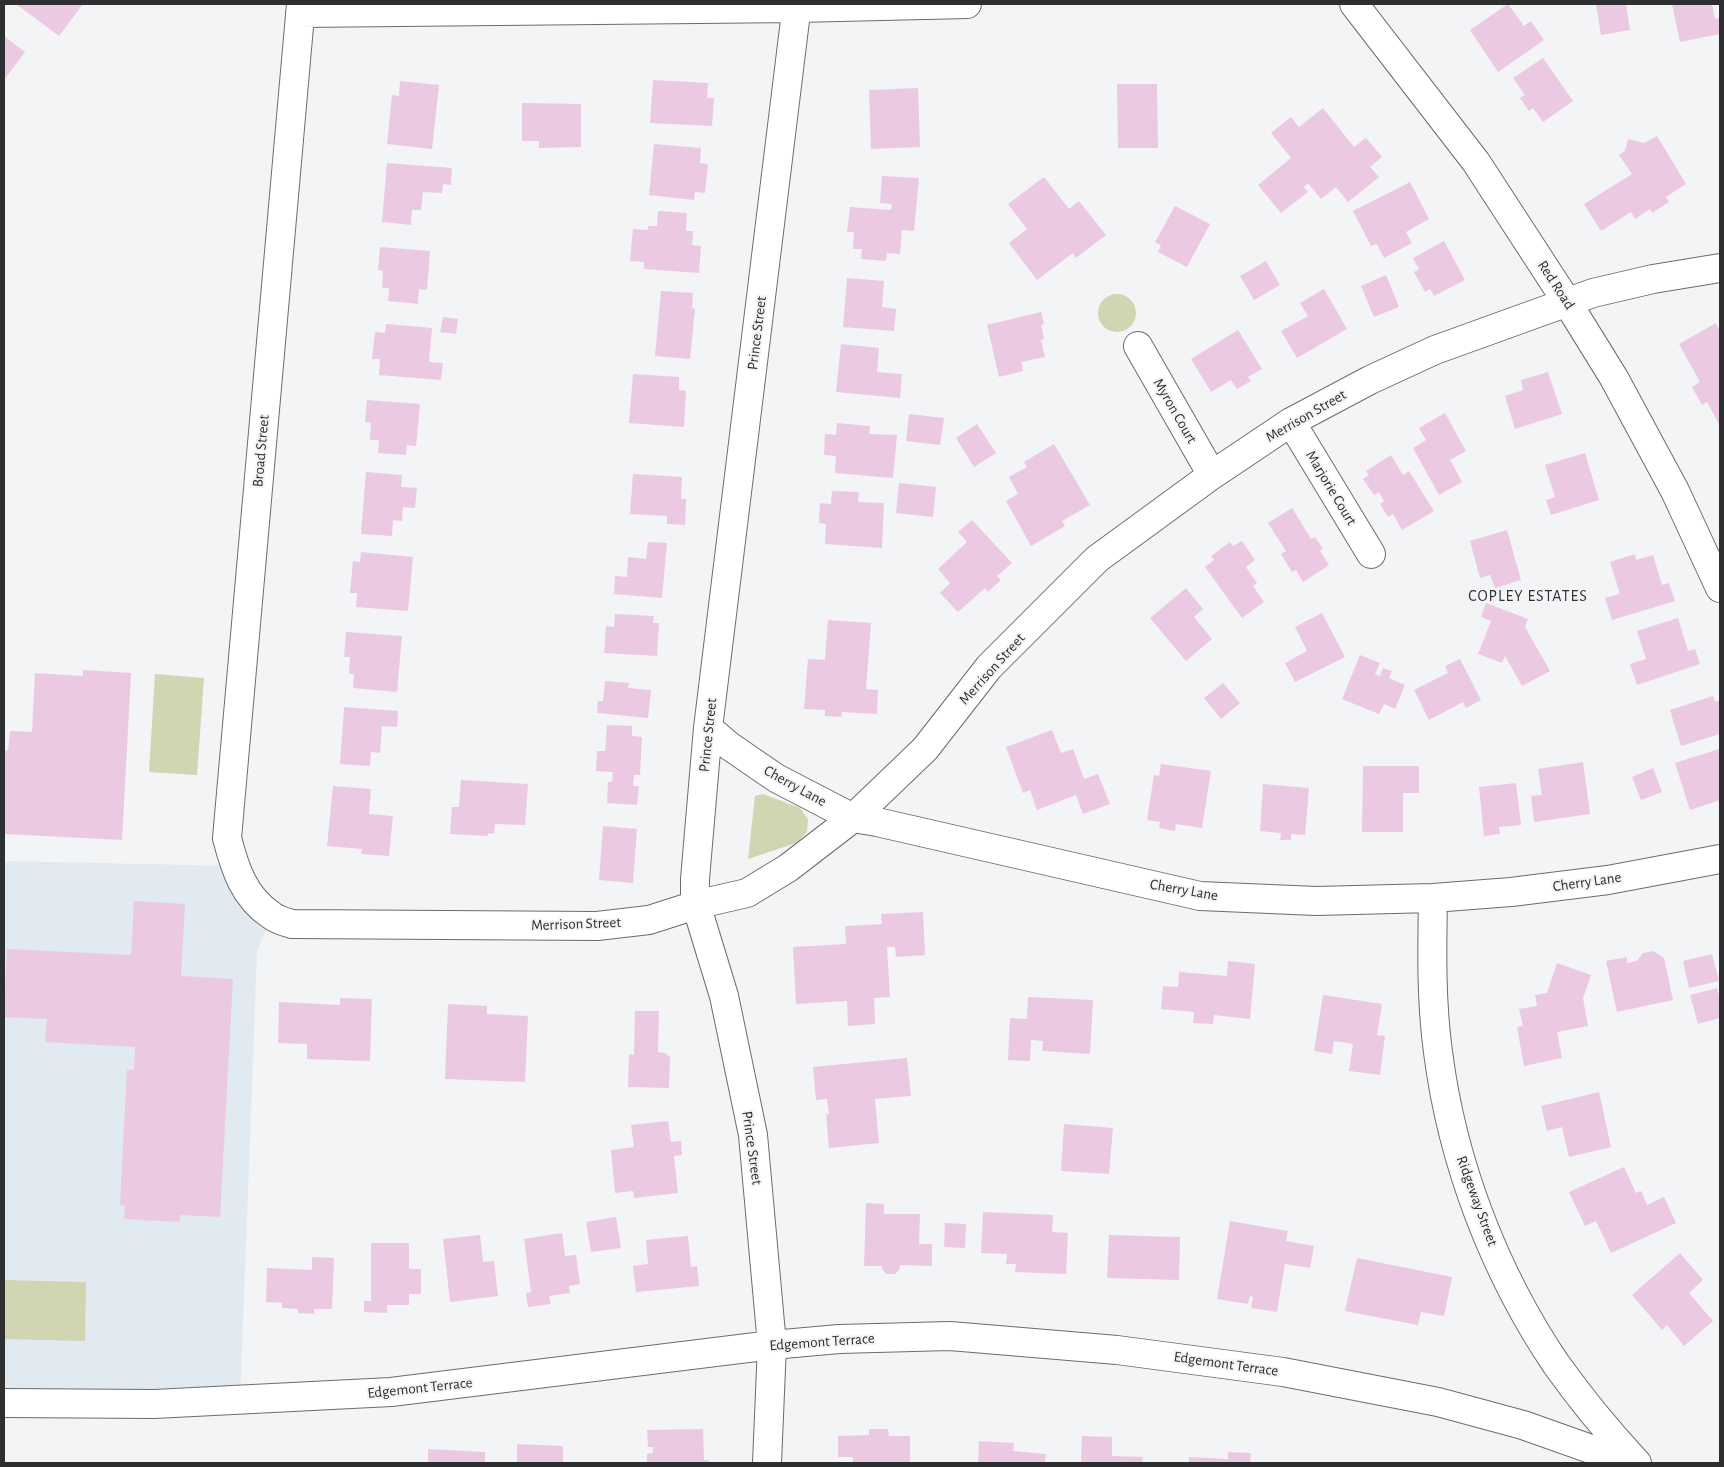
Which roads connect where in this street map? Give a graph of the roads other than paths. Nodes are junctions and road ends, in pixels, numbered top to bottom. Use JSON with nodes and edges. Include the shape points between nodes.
{"nodes":[{"id":1,"x":967,"y":4,"type":"edge"},
{"id":2,"x":1354,"y":4,"type":"edge"},
{"id":3,"x":797,"y":6,"type":"edge"},
{"id":4,"x":300,"y":8,"type":"edge"},
{"id":5,"x":1720,"y":268,"type":"edge"},
{"id":6,"x":1567,"y":302,"type":"junction"},
{"id":7,"x":1138,"y":346,"type":"dead end"},
{"id":8,"x":1291,"y":422,"type":"junction"},
{"id":9,"x":1212,"y":475,"type":"junction"},
{"id":10,"x":1371,"y":554,"type":"dead end"},
{"id":11,"x":1720,"y":588,"type":"edge"},
{"id":12,"x":708,"y":728,"type":"junction"},
{"id":13,"x":853,"y":818,"type":"junction"},
{"id":14,"x":1720,"y":859,"type":"edge"},
{"id":15,"x":252,"y":898,"type":"joint"},
{"id":16,"x":1433,"y":898,"type":"junction"},
{"id":17,"x":696,"y":905,"type":"junction"},
{"id":18,"x":772,"y":1345,"type":"junction"},
{"id":19,"x":4,"y":1403,"type":"edge"},
{"id":20,"x":767,"y":1463,"type":"edge"},
{"id":21,"x":1630,"y":1463,"type":"edge"},
{"id":22,"x":1637,"y":1463,"type":"edge"}],
"edges":[{"from":1,"to":3,"type":"street"},
{"from":2,"to":6,"type":"street","name":"Red Road","via":[[1476,162]]},
{"from":3,"to":4,"type":"street"},
{"from":3,"to":12,"type":"street","name":"Prince Street"},
{"from":4,"to":15,"type":"street","name":"Broad Street","via":[[228,814],[228,838],[234,866]]},
{"from":5,"to":6,"type":"street","name":"Merrison Street","via":[[1645,281]]},
{"from":6,"to":8,"type":"street","name":"Merrison Street","via":[[1434,350]]},
{"from":6,"to":11,"type":"street","name":"Red Road","via":[[1619,387],[1675,491]]},
{"from":7,"to":9,"type":"street","name":"Myron Court"},
{"from":8,"to":9,"type":"street","name":"Merrison Street"},
{"from":8,"to":10,"type":"street","name":"Marjorie Court"},
{"from":9,"to":13,"type":"street","name":"Merrison Street","via":[[1097,559],[990,667],[925,749]]},
{"from":12,"to":13,"type":"street","name":"Cherry Lane","via":[[776,778]]},
{"from":12,"to":17,"type":"street","name":"Prince Street","via":[[695,879]]},
{"from":13,"to":16,"type":"street","name":"Cherry Lane","via":[[1200,896],[1316,901]]},
{"from":13,"to":17,"type":"street","name":"Merrison Street","via":[[788,868],[747,893]]},
{"from":14,"to":16,"type":"street","name":"Cherry Lane","via":[[1608,880]]},
{"from":15,"to":17,"type":"street","name":"Merrison Street","via":[[272,917],[292,924],[597,926],[649,920]]},
{"from":16,"to":22,"type":"street","name":"Ridgeway Street","via":[[1431,975],[1438,1052],[1449,1116],[1466,1178],[1494,1250],[1527,1316],[1556,1363],[1602,1425]]},
{"from":17,"to":18,"type":"street","name":"Prince Street","via":[[724,996],[752,1135]]},
{"from":18,"to":19,"type":"street","name":"Edgemont Terrace","via":[[391,1392],[154,1404]]},
{"from":18,"to":20,"type":"street","name":"Prince Street"},
{"from":18,"to":21,"type":"street","name":"Edgemont Terrace","via":[[838,1339],[950,1336],[1117,1350],[1283,1372],[1438,1402],[1524,1425]]}]}
